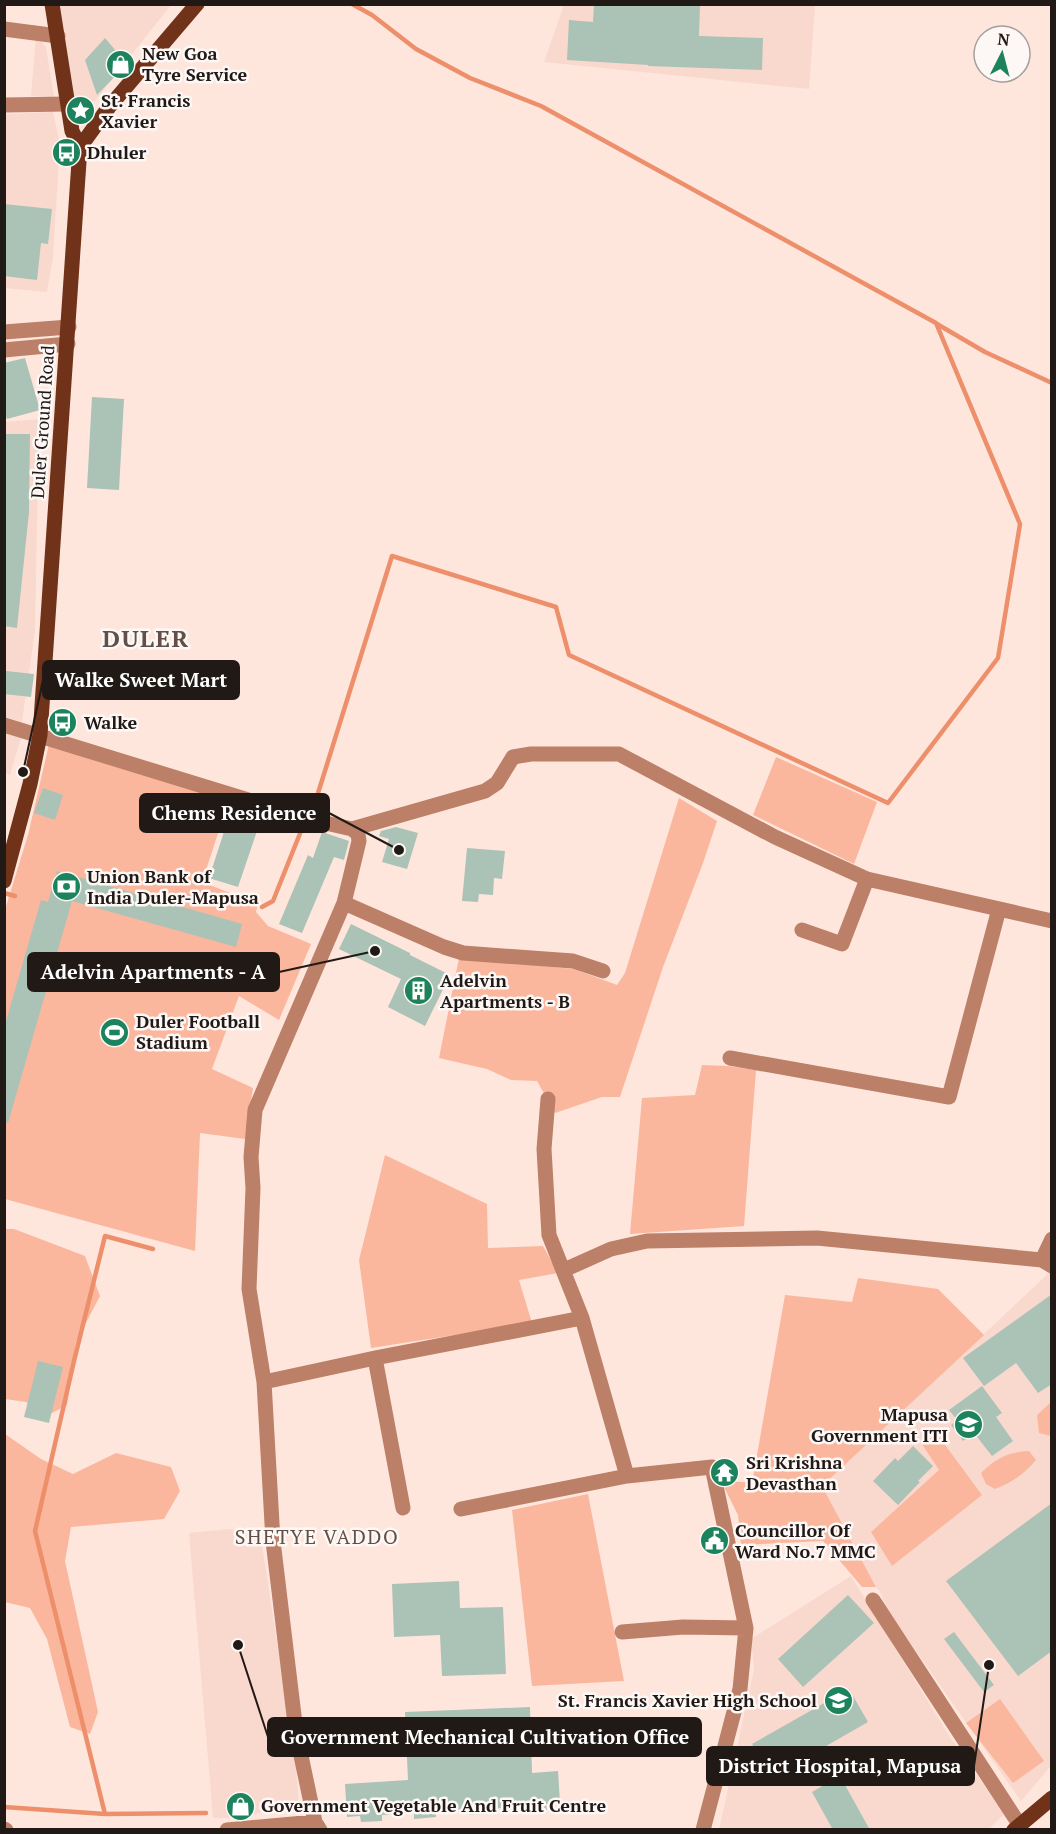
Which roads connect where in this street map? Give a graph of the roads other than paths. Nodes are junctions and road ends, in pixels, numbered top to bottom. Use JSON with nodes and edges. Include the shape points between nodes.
{"nodes":[{"id":1,"x":52,"y":4,"type":"edge"},
{"id":2,"x":197,"y":4,"type":"edge"},
{"id":3,"x":4,"y":29,"type":"edge"},
{"id":4,"x":58,"y":36,"type":"junction"},
{"id":5,"x":67,"y":104,"type":"junction"},
{"id":6,"x":4,"y":105,"type":"edge"},
{"id":7,"x":80,"y":147,"type":"junction"},
{"id":8,"x":69,"y":327,"type":"junction"},
{"id":9,"x":4,"y":332,"type":"edge"},
{"id":10,"x":68,"y":344,"type":"junction"},
{"id":11,"x":4,"y":350,"type":"edge"},
{"id":12,"x":4,"y":725,"type":"edge"},
{"id":13,"x":40,"y":735,"type":"junction"},
{"id":14,"x":352,"y":829,"type":"junction"},
{"id":15,"x":867,"y":879,"type":"junction"},
{"id":16,"x":4,"y":880,"type":"edge"},
{"id":17,"x":344,"y":903,"type":"junction"},
{"id":18,"x":999,"y":909,"type":"junction"},
{"id":19,"x":1052,"y":921,"type":"edge"},
{"id":20,"x":802,"y":930,"type":"dead end"},
{"id":21,"x":603,"y":971,"type":"dead end"},
{"id":22,"x":730,"y":1058,"type":"dead end"},
{"id":23,"x":548,"y":1099,"type":"dead end"},
{"id":24,"x":1052,"y":1239,"type":"edge"},
{"id":25,"x":1047,"y":1263,"type":"edge"},
{"id":26,"x":564,"y":1270,"type":"junction"},
{"id":27,"x":582,"y":1318,"type":"junction"},
{"id":28,"x":375,"y":1358,"type":"junction"},
{"id":29,"x":264,"y":1382,"type":"junction"},
{"id":30,"x":627,"y":1476,"type":"junction"},
{"id":31,"x":403,"y":1508,"type":"dead end"},
{"id":32,"x":461,"y":1509,"type":"dead end"},
{"id":33,"x":873,"y":1600,"type":"dead end"},
{"id":34,"x":746,"y":1628,"type":"junction"},
{"id":35,"x":622,"y":1632,"type":"dead end"},
{"id":36,"x":1052,"y":1798,"type":"edge"},
{"id":37,"x":317,"y":1826,"type":"edge"},
{"id":38,"x":1017,"y":1827,"type":"edge"},
{"id":39,"x":227,"y":1830,"type":"edge"},
{"id":40,"x":703,"y":1830,"type":"edge"}],
"edges":[{"from":1,"to":4,"type":"main road"},
{"from":2,"to":7,"type":"main road"},
{"from":3,"to":4,"type":"street"},
{"from":4,"to":5,"type":"main road"},
{"from":5,"to":6,"type":"street"},
{"from":5,"to":7,"type":"main road","via":[[72,131]]},
{"from":7,"to":8,"type":"main road","name":"Duler Ground Road"},
{"from":8,"to":9,"type":"street"},
{"from":8,"to":10,"type":"main road","name":"Duler Ground Road"},
{"from":10,"to":11,"type":"street"},
{"from":10,"to":13,"type":"main road","name":"Duler Ground Road"},
{"from":12,"to":13,"type":"street"},
{"from":13,"to":14,"type":"street"},
{"from":13,"to":16,"type":"main road","name":"Duler Ground Road"},
{"from":14,"to":15,"type":"street","via":[[485,791],[497,783],[513,757],[619,754],[775,837]]},
{"from":14,"to":17,"type":"street","via":[[359,841]]},
{"from":15,"to":18,"type":"street"},
{"from":15,"to":20,"type":"street","via":[[842,944]]},
{"from":17,"to":21,"type":"street","via":[[463,953],[573,961]]},
{"from":17,"to":29,"type":"street","via":[[255,1110],[249,1289]]},
{"from":18,"to":19,"type":"street"},
{"from":18,"to":22,"type":"street","via":[[949,1097]]},
{"from":23,"to":26,"type":"street","via":[[544,1149],[549,1236]]},
{"from":24,"to":25,"type":"street"},
{"from":25,"to":26,"type":"street","via":[[818,1238],[647,1242],[611,1249]]},
{"from":26,"to":27,"type":"street"},
{"from":27,"to":28,"type":"street"},
{"from":27,"to":30,"type":"street"},
{"from":28,"to":29,"type":"street"},
{"from":28,"to":31,"type":"street"},
{"from":29,"to":37,"type":"street","via":[[273,1541],[285,1650],[296,1732]]},
{"from":30,"to":32,"type":"street"},
{"from":30,"to":34,"type":"street","via":[[712,1467]]},
{"from":33,"to":38,"type":"street"},
{"from":34,"to":35,"type":"street","via":[[683,1627]]},
{"from":34,"to":40,"type":"street","via":[[740,1689]]},
{"from":36,"to":38,"type":"main road"},
{"from":37,"to":39,"type":"street"}]}
